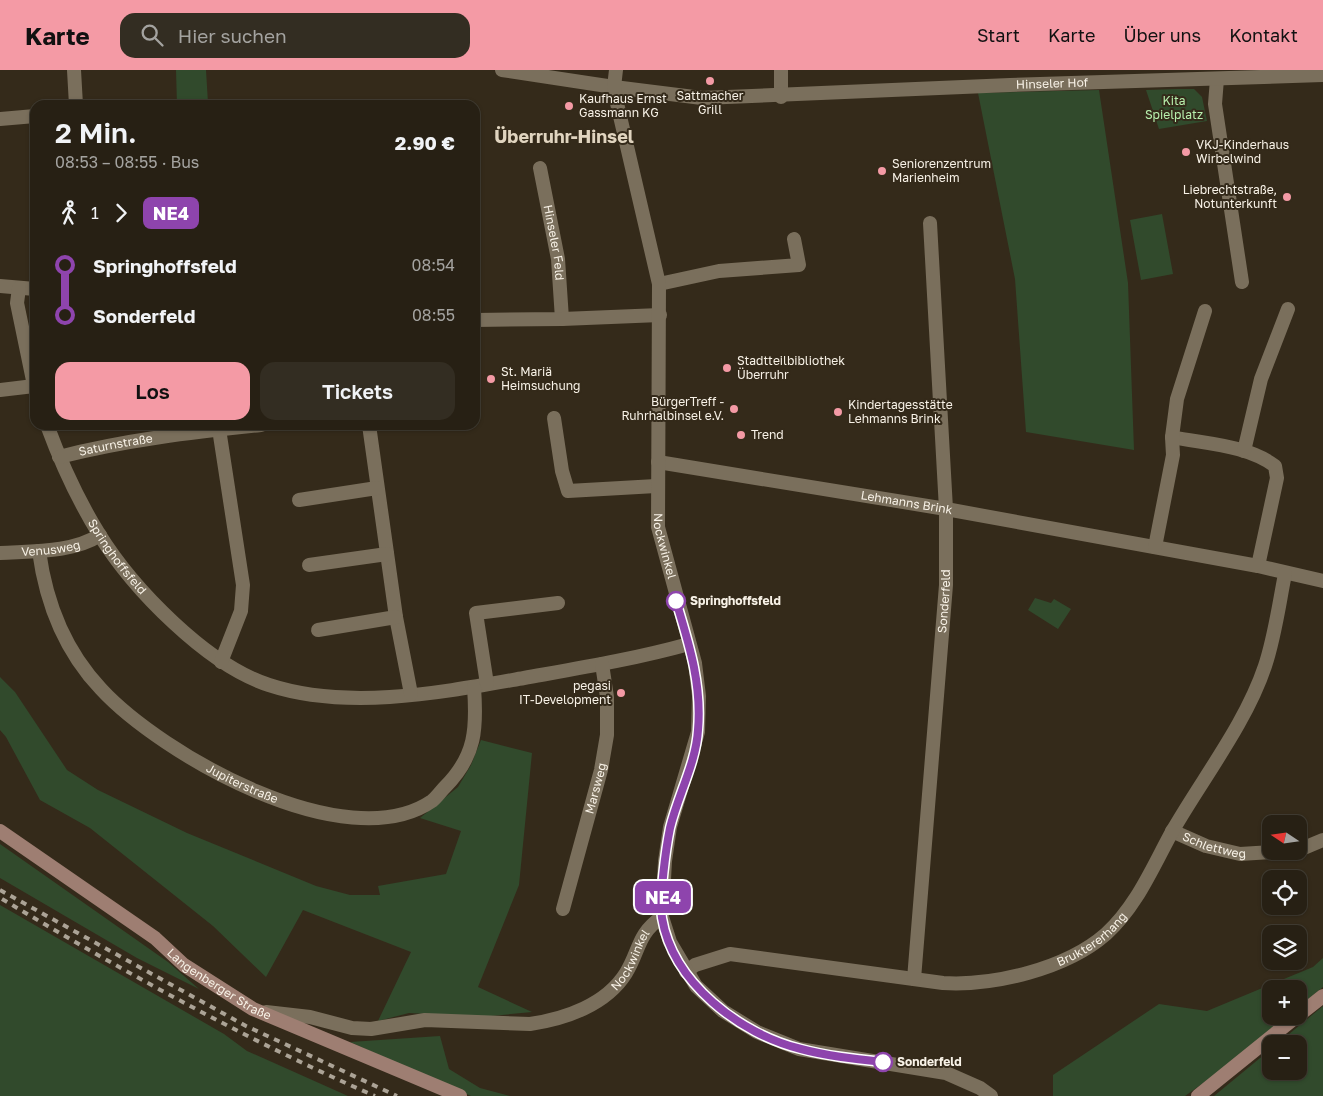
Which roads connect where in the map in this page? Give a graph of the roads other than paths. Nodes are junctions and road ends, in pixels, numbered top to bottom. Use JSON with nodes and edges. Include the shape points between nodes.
{"nodes":[{"id":1,"x":74,"y":70,"type":"edge"},
{"id":2,"x":502,"y":70,"type":"edge"},
{"id":3,"x":616,"y":70,"type":"edge"},
{"id":4,"x":781,"y":70,"type":"edge"},
{"id":5,"x":1278,"y":73,"type":"edge"},
{"id":6,"x":1323,"y":75,"type":"edge"},
{"id":7,"x":1121,"y":76,"type":"edge"},
{"id":8,"x":1218,"y":79,"type":"junction"},
{"id":9,"x":614,"y":87,"type":"junction"},
{"id":10,"x":781,"y":96,"type":"junction"},
{"id":11,"x":76,"y":100,"type":"edge"},
{"id":12,"x":30,"y":116,"type":"edge"},
{"id":13,"x":0,"y":119,"type":"edge"},
{"id":14,"x":540,"y":168,"type":"dead end"},
{"id":15,"x":930,"y":223,"type":"dead end"},
{"id":16,"x":794,"y":239,"type":"dead end"},
{"id":17,"x":1242,"y":282,"type":"dead end"},
{"id":18,"x":659,"y":284,"type":"junction"},
{"id":19,"x":0,"y":286,"type":"edge"},
{"id":20,"x":19,"y":288,"type":"junction"},
{"id":21,"x":30,"y":289,"type":"edge"},
{"id":22,"x":1288,"y":310,"type":"dead end"},
{"id":23,"x":1205,"y":311,"type":"dead end"},
{"id":24,"x":660,"y":315,"type":"junction"},
{"id":25,"x":562,"y":319,"type":"junction"},
{"id":26,"x":480,"y":320,"type":"edge"},
{"id":27,"x":30,"y":368,"type":"edge"},
{"id":28,"x":30,"y":388,"type":"edge"},
{"id":29,"x":0,"y":390,"type":"edge"},
{"id":30,"x":554,"y":418,"type":"dead end"},
{"id":31,"x":50,"y":430,"type":"edge"},
{"id":32,"x":190,"y":430,"type":"edge"},
{"id":33,"x":219,"y":430,"type":"edge"},
{"id":34,"x":370,"y":430,"type":"edge"},
{"id":35,"x":1172,"y":438,"type":"junction"},
{"id":36,"x":1244,"y":451,"type":"junction"},
{"id":37,"x":59,"y":458,"type":"junction"},
{"id":38,"x":658,"y":462,"type":"junction"},
{"id":39,"x":656,"y":486,"type":"junction"},
{"id":40,"x":377,"y":488,"type":"junction"},
{"id":41,"x":298,"y":500,"type":"dead end"},
{"id":42,"x":946,"y":509,"type":"junction"},
{"id":43,"x":100,"y":535,"type":"junction"},
{"id":44,"x":1155,"y":547,"type":"junction"},
{"id":45,"x":39,"y":550,"type":"junction"},
{"id":46,"x":0,"y":553,"type":"edge"},
{"id":47,"x":387,"y":554,"type":"junction"},
{"id":48,"x":309,"y":565,"type":"dead end"},
{"id":49,"x":1258,"y":566,"type":"junction"},
{"id":50,"x":1285,"y":574,"type":"junction"},
{"id":51,"x":1323,"y":581,"type":"edge"},
{"id":52,"x":558,"y":603,"type":"dead end"},
{"id":53,"x":396,"y":617,"type":"junction"},
{"id":54,"x":318,"y":630,"type":"dead end"},
{"id":55,"x":689,"y":644,"type":"junction"},
{"id":56,"x":222,"y":662,"type":"junction"},
{"id":57,"x":602,"y":664,"type":"junction"},
{"id":58,"x":480,"y":686,"type":"junction"},
{"id":59,"x":411,"y":694,"type":"junction"},
{"id":60,"x":0,"y":831,"type":"edge"},
{"id":61,"x":1172,"y":831,"type":"junction"},
{"id":62,"x":1323,"y":840,"type":"edge"},
{"id":63,"x":1308,"y":846,"type":"edge"},
{"id":64,"x":1262,"y":853,"type":"edge"},
{"id":65,"x":563,"y":909,"type":"dead end"},
{"id":66,"x":662,"y":917,"type":"junction"},
{"id":67,"x":686,"y":972,"type":"junction"},
{"id":68,"x":914,"y":979,"type":"junction"},
{"id":69,"x":1323,"y":996,"type":"edge"},
{"id":70,"x":1307,"y":1008,"type":"edge"},
{"id":71,"x":253,"y":1009,"type":"junction"},
{"id":72,"x":1286,"y":1025,"type":"edge"},
{"id":73,"x":460,"y":1096,"type":"edge"},
{"id":74,"x":991,"y":1096,"type":"edge"},
{"id":75,"x":1198,"y":1096,"type":"edge"}],
"edges":[{"from":1,"to":11,"type":"street"},
{"from":2,"to":9,"type":"street","name":"Hinseler Hof"},
{"from":3,"to":9,"type":"street","name":"Nockwinkel"},
{"from":4,"to":10,"type":"street"},
{"from":5,"to":6,"type":"street","name":"Hinseler Hof"},
{"from":5,"to":8,"type":"street","name":"Hinseler Hof"},
{"from":7,"to":8,"type":"street","name":"Hinseler Hof"},
{"from":7,"to":10,"type":"street","name":"Hinseler Hof"},
{"from":8,"to":17,"type":"street","via":[[1216,104]]},
{"from":9,"to":10,"type":"street","name":"Hinseler Hof","via":[[702,98]]},
{"from":9,"to":18,"type":"street","name":"Nockwinkel"},
{"from":12,"to":13,"type":"street"},
{"from":14,"to":25,"type":"street","name":"Hinseler Feld","via":[[558,259]]},
{"from":15,"to":42,"type":"street","name":"Sonderfeld"},
{"from":16,"to":18,"type":"street","via":[[799,264],[719,270]]},
{"from":18,"to":24,"type":"street","name":"Nockwinkel"},
{"from":19,"to":20,"type":"street"},
{"from":20,"to":21,"type":"street"},
{"from":20,"to":27,"type":"street","via":[[17,303]]},
{"from":22,"to":36,"type":"street","via":[[1261,379]]},
{"from":23,"to":35,"type":"street","via":[[1178,399]]},
{"from":24,"to":25,"type":"street"},
{"from":24,"to":38,"type":"street","name":"Nockwinkel"},
{"from":25,"to":26,"type":"street"},
{"from":28,"to":29,"type":"street"},
{"from":30,"to":39,"type":"street","via":[[568,490]]},
{"from":31,"to":37,"type":"street","name":"Springhoffsfeld"},
{"from":32,"to":37,"type":"street","name":"Saturnstraße"},
{"from":33,"to":56,"type":"street","via":[[243,591],[239,617]]},
{"from":34,"to":40,"type":"street"},
{"from":35,"to":36,"type":"street"},
{"from":35,"to":44,"type":"street","via":[[1173,456]]},
{"from":36,"to":49,"type":"street","via":[[1275,466],[1277,478]]},
{"from":37,"to":43,"type":"street","name":"Springhoffsfeld"},
{"from":38,"to":39,"type":"street","name":"Nockwinkel"},
{"from":38,"to":42,"type":"street","name":"Lehmanns Brink"},
{"from":39,"to":55,"type":"street","name":"Nockwinkel","via":[[658,527]]},
{"from":40,"to":41,"type":"street"},
{"from":40,"to":47,"type":"street"},
{"from":42,"to":44,"type":"street","name":"Lehmanns Brink"},
{"from":42,"to":68,"type":"street","name":"Sonderfeld","via":[[946,585]]},
{"from":43,"to":45,"type":"street","name":"Venusweg","via":[[87,543]]},
{"from":43,"to":56,"type":"street","name":"Springhoffsfeld","via":[[140,588]]},
{"from":44,"to":49,"type":"street","name":"Lehmanns Brink"},
{"from":45,"to":46,"type":"street","name":"Venusweg"},
{"from":45,"to":58,"type":"street","name":"Jupiterstraße","via":[[43,582],[55,621],[100,689],[168,744],[202,765],[266,796],[321,813],[368,818],[403,814],[432,801],[458,774],[472,749]]},
{"from":47,"to":48,"type":"street"},
{"from":47,"to":53,"type":"street"},
{"from":49,"to":50,"type":"street","name":"Lehmanns Brink"},
{"from":50,"to":51,"type":"street","name":"Lehmanns Brink"},
{"from":50,"to":61,"type":"street","name":"Bruktererhang","via":[[1265,665],[1254,693]]},
{"from":52,"to":58,"type":"street","via":[[476,613]]},
{"from":53,"to":54,"type":"street"},
{"from":53,"to":59,"type":"street"},
{"from":55,"to":57,"type":"street","name":"Springhoffsfeld"},
{"from":55,"to":66,"type":"street","name":"Nockwinkel","via":[[698,682],[698,732],[670,827]]},
{"from":56,"to":59,"type":"street","name":"Springhoffsfeld","via":[[244,675],[302,693],[331,697]]},
{"from":57,"to":58,"type":"street","name":"Springhoffsfeld"},
{"from":57,"to":65,"type":"street","name":"Marsweg","via":[[607,697],[607,734],[601,770]]},
{"from":58,"to":59,"type":"street","name":"Springhoffsfeld"},
{"from":60,"to":71,"type":"main road","name":"Langenberger Straße","via":[[155,938],[184,965]]},
{"from":61,"to":64,"type":"street","name":"Schlettweg","via":[[1206,846],[1234,853]]},
{"from":61,"to":68,"type":"street","name":"Bruktererhang","via":[[1143,887],[1106,934],[1084,948],[1056,963],[1009,979],[968,984]]},
{"from":62,"to":63,"type":"street"},
{"from":66,"to":67,"type":"street","via":[[670,942]]},
{"from":66,"to":71,"type":"street","name":"Nockwinkel","via":[[649,926],[641,938],[620,981],[602,997],[561,1018],[530,1024],[446,1019],[371,1029]]},
{"from":67,"to":68,"type":"street","name":"Bruktererhang","via":[[730,954]]},
{"from":67,"to":74,"type":"street","via":[[723,1011],[757,1032],[806,1050],[946,1073]]},
{"from":69,"to":70,"type":"main road"},
{"from":71,"to":73,"type":"main road","name":"Langenberger Straße"},
{"from":72,"to":75,"type":"main road"}]}
